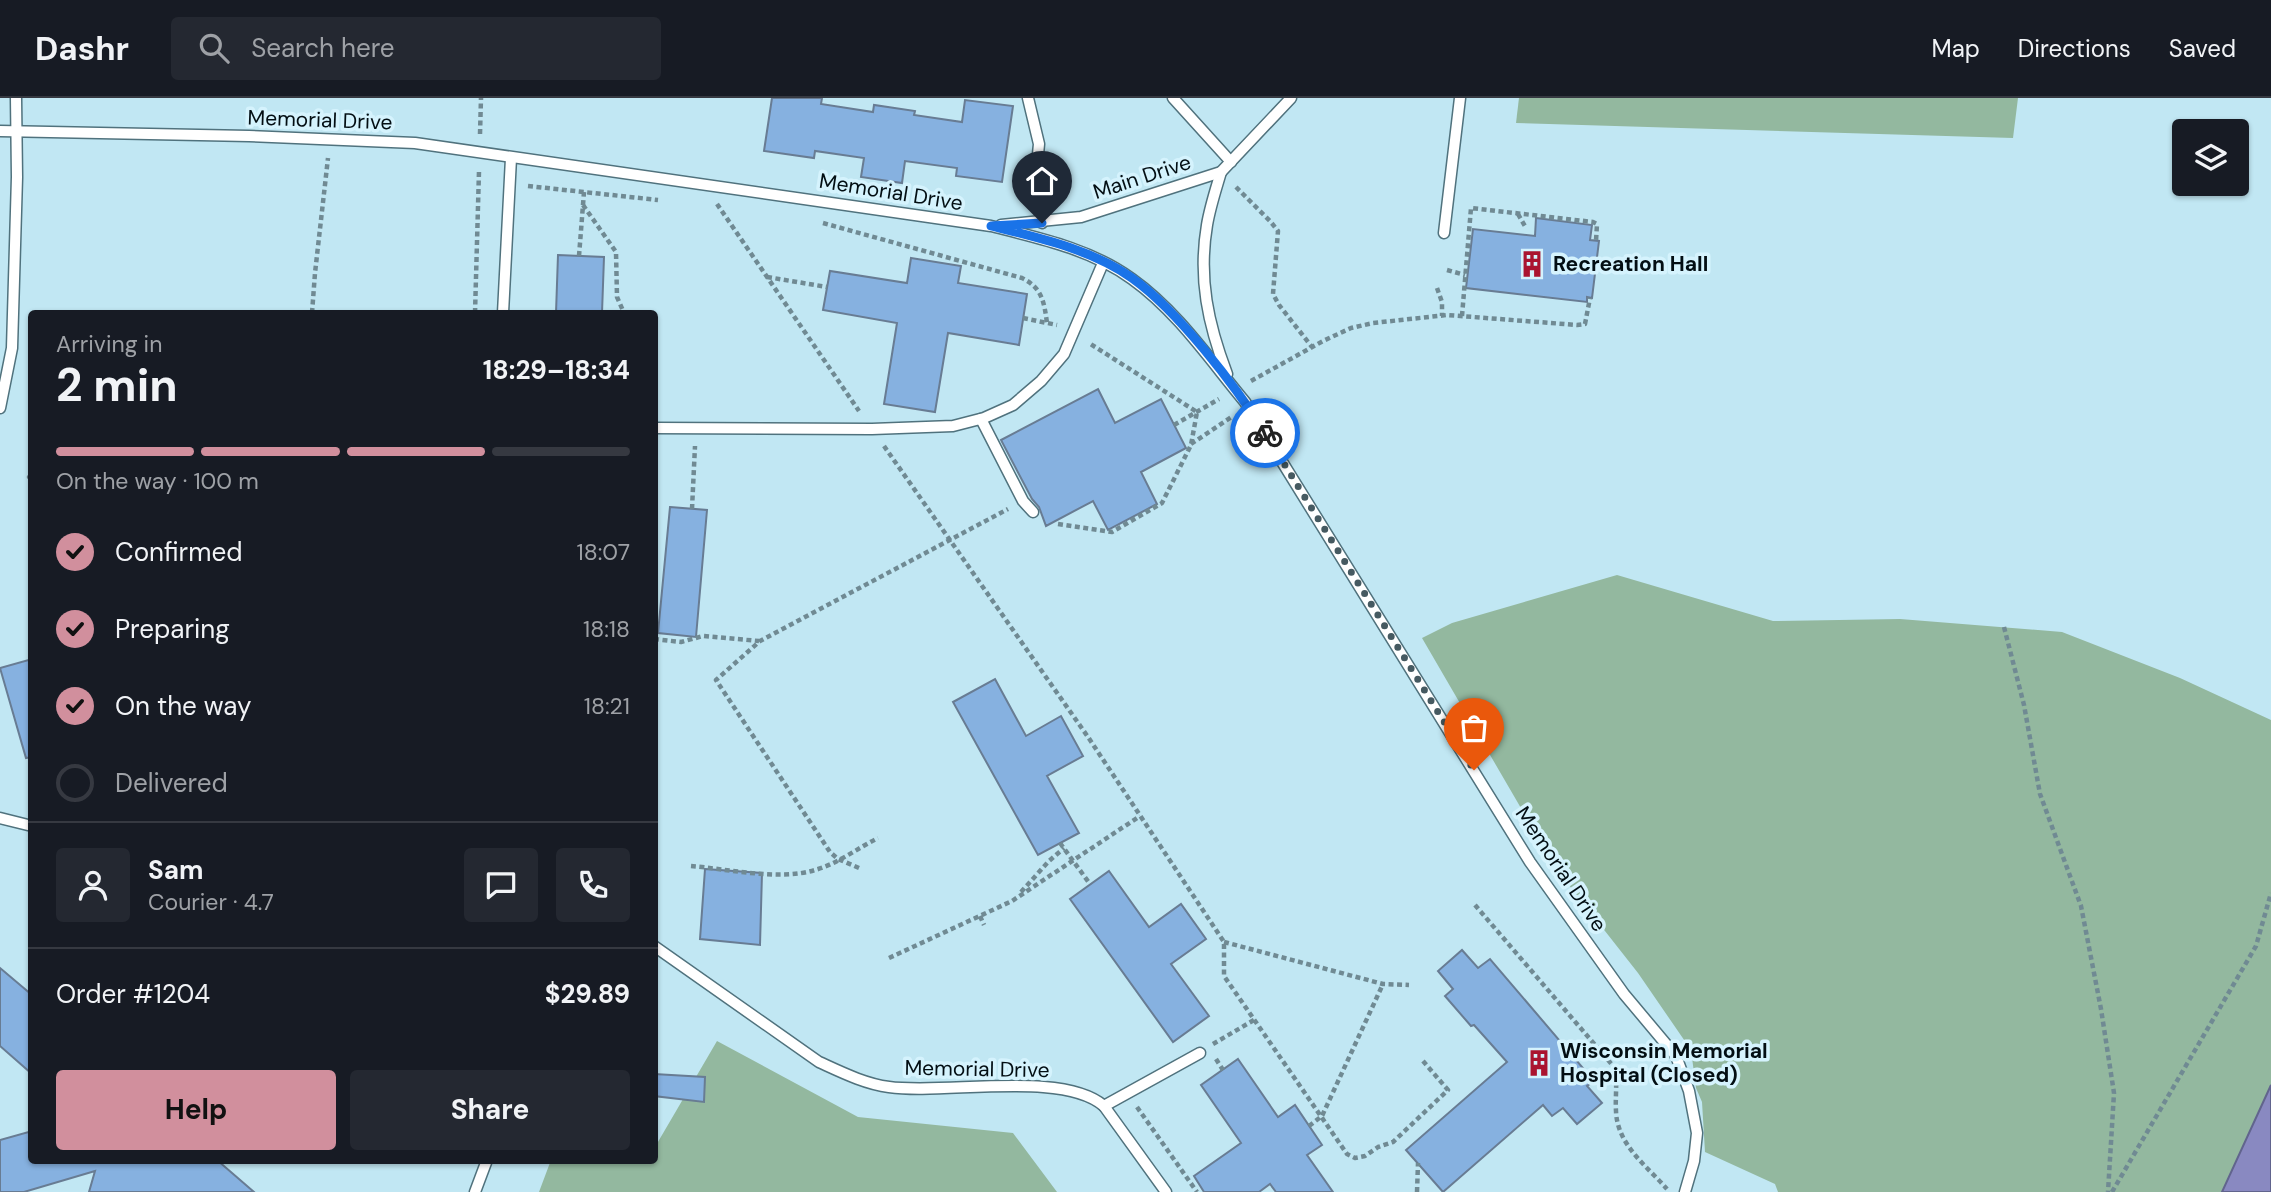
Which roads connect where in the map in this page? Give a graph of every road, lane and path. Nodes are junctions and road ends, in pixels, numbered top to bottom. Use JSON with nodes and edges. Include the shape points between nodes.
{"nodes":[{"id":1,"x":16,"y":98,"type":"edge"},
{"id":2,"x":481,"y":98,"type":"edge"},
{"id":3,"x":1028,"y":98,"type":"edge"},
{"id":4,"x":1292,"y":98,"type":"edge"},
{"id":5,"x":1460,"y":98,"type":"edge"},
{"id":6,"x":1176,"y":99,"type":"edge"},
{"id":7,"x":0,"y":131,"type":"edge"},
{"id":8,"x":17,"y":131,"type":"junction"},
{"id":9,"x":330,"y":140,"type":"junction"},
{"id":10,"x":480,"y":153,"type":"junction"},
{"id":11,"x":511,"y":158,"type":"junction"},
{"id":12,"x":1231,"y":162,"type":"junction"},
{"id":13,"x":1221,"y":172,"type":"junction"},
{"id":14,"x":509,"y":184,"type":"junction"},
{"id":15,"x":717,"y":186,"type":"junction"},
{"id":16,"x":583,"y":192,"type":"junction"},
{"id":17,"x":664,"y":200,"type":"dead end"},
{"id":18,"x":704,"y":204,"type":"dead end"},
{"id":19,"x":583,"y":205,"type":"junction"},
{"id":20,"x":717,"y":206,"type":"junction"},
{"id":21,"x":728,"y":207,"type":"dead end"},
{"id":22,"x":1518,"y":213,"type":"junction"},
{"id":23,"x":811,"y":219,"type":"dead end"},
{"id":24,"x":1042,"y":223,"type":"junction"},
{"id":25,"x":991,"y":226,"type":"junction"},
{"id":26,"x":1526,"y":228,"type":"dead end"},
{"id":27,"x":1444,"y":233,"type":"dead end"},
{"id":28,"x":1596,"y":241,"type":"dead end"},
{"id":29,"x":579,"y":256,"type":"dead end"},
{"id":30,"x":1104,"y":263,"type":"junction"},
{"id":31,"x":1447,"y":270,"type":"dead end"},
{"id":32,"x":1465,"y":275,"type":"junction"},
{"id":33,"x":767,"y":277,"type":"junction"},
{"id":34,"x":827,"y":287,"type":"dead end"},
{"id":35,"x":1437,"y":288,"type":"dead end"},
{"id":36,"x":1590,"y":298,"type":"dead end"},
{"id":37,"x":312,"y":310,"type":"edge"},
{"id":38,"x":475,"y":310,"type":"edge"},
{"id":39,"x":503,"y":310,"type":"edge"},
{"id":40,"x":623,"y":310,"type":"edge"},
{"id":41,"x":1443,"y":316,"type":"junction"},
{"id":42,"x":1462,"y":316,"type":"junction"},
{"id":43,"x":1023,"y":318,"type":"dead end"},
{"id":44,"x":1047,"y":323,"type":"junction"},
{"id":45,"x":1073,"y":333,"type":"junction"},
{"id":46,"x":1312,"y":347,"type":"junction"},
{"id":47,"x":1233,"y":387,"type":"junction"},
{"id":48,"x":1248,"y":406,"type":"junction"},
{"id":49,"x":0,"y":408,"type":"edge"},
{"id":50,"x":1197,"y":412,"type":"junction"},
{"id":51,"x":981,"y":419,"type":"junction"},
{"id":52,"x":1174,"y":425,"type":"dead end"},
{"id":53,"x":658,"y":428,"type":"edge"},
{"id":54,"x":695,"y":428,"type":"junction"},
{"id":55,"x":872,"y":429,"type":"junction"},
{"id":56,"x":1191,"y":444,"type":"junction"},
{"id":57,"x":1023,"y":501,"type":"junction"},
{"id":58,"x":692,"y":509,"type":"dead end"},
{"id":59,"x":1033,"y":512,"type":"dead end"},
{"id":60,"x":1058,"y":524,"type":"dead end"},
{"id":61,"x":949,"y":539,"type":"junction"},
{"id":62,"x":2004,"y":627,"type":"dead end"},
{"id":63,"x":658,"y":639,"type":"edge"},
{"id":64,"x":760,"y":641,"type":"junction"},
{"id":65,"x":1140,"y":816,"type":"junction"},
{"id":66,"x":0,"y":818,"type":"edge"},
{"id":67,"x":28,"y":824,"type":"edge"},
{"id":68,"x":878,"y":838,"type":"dead end"},
{"id":69,"x":838,"y":859,"type":"junction"},
{"id":70,"x":1074,"y":861,"type":"junction"},
{"id":71,"x":691,"y":866,"type":"dead end"},
{"id":72,"x":859,"y":868,"type":"dead end"},
{"id":73,"x":1090,"y":884,"type":"dead end"},
{"id":74,"x":2271,"y":893,"type":"edge"},
{"id":75,"x":1012,"y":901,"type":"junction"},
{"id":76,"x":1475,"y":905,"type":"dead end"},
{"id":77,"x":980,"y":916,"type":"junction"},
{"id":78,"x":985,"y":925,"type":"dead end"},
{"id":79,"x":1224,"y":942,"type":"junction"},
{"id":80,"x":658,"y":949,"type":"edge"},
{"id":81,"x":889,"y":958,"type":"dead end"},
{"id":82,"x":1383,"y":984,"type":"junction"},
{"id":83,"x":1409,"y":985,"type":"dead end"},
{"id":84,"x":1254,"y":1020,"type":"junction"},
{"id":85,"x":1200,"y":1053,"type":"joint"},
{"id":86,"x":1423,"y":1061,"type":"dead end"},
{"id":87,"x":1128,"y":1094,"type":"junction"},
{"id":88,"x":1104,"y":1106,"type":"junction"},
{"id":89,"x":1322,"y":1116,"type":"junction"},
{"id":90,"x":1309,"y":1126,"type":"dead end"},
{"id":91,"x":1418,"y":1163,"type":"dead end"},
{"id":92,"x":486,"y":1164,"type":"edge"},
{"id":93,"x":475,"y":1192,"type":"edge"},
{"id":94,"x":1166,"y":1192,"type":"edge"},
{"id":95,"x":1197,"y":1192,"type":"edge"},
{"id":96,"x":1417,"y":1192,"type":"edge"},
{"id":97,"x":1670,"y":1192,"type":"edge"},
{"id":98,"x":1685,"y":1192,"type":"edge"},
{"id":99,"x":2110,"y":1192,"type":"edge"}],
"edges":[{"from":1,"to":8,"type":"lane"},
{"from":2,"to":10,"type":"path"},
{"from":3,"to":24,"type":"lane","via":[[1039,144],[1035,185]]},
{"from":4,"to":12,"type":"lane","name":"Main Drive"},
{"from":5,"to":27,"type":"lane"},
{"from":6,"to":12,"type":"lane"},
{"from":7,"to":8,"type":"lane","name":"Memorial Drive"},
{"from":8,"to":9,"type":"lane","name":"Memorial Drive"},
{"from":8,"to":49,"type":"lane","via":[[12,348]]},
{"from":9,"to":10,"type":"lane","name":"Memorial Drive","via":[[415,143]]},
{"from":9,"to":37,"type":"path"},
{"from":10,"to":11,"type":"lane","name":"Memorial Drive"},
{"from":10,"to":38,"type":"path"},
{"from":11,"to":14,"type":"lane"},
{"from":11,"to":15,"type":"lane","name":"Memorial Drive"},
{"from":12,"to":13,"type":"lane","name":"Main Drive"},
{"from":13,"to":24,"type":"lane","name":"Main Drive","via":[[1082,217]]},
{"from":13,"to":46,"type":"path","via":[[1278,231],[1273,294]]},
{"from":13,"to":47,"type":"lane","name":"Main Drive","via":[[1207,221],[1205,291],[1211,331]]},
{"from":14,"to":16,"type":"path"},
{"from":14,"to":39,"type":"lane"},
{"from":15,"to":20,"type":"path"},
{"from":15,"to":25,"type":"lane","name":"Memorial Drive"},
{"from":16,"to":17,"type":"path"},
{"from":16,"to":19,"type":"path"},
{"from":18,"to":20,"type":"path"},
{"from":19,"to":29,"type":"path"},
{"from":19,"to":40,"type":"path","via":[[616,252],[617,297]]},
{"from":20,"to":21,"type":"path"},
{"from":20,"to":33,"type":"path"},
{"from":22,"to":26,"type":"path"},
{"from":22,"to":28,"type":"path","via":[[1593,222],[1597,224]]},
{"from":22,"to":32,"type":"path","via":[[1471,208]]},
{"from":23,"to":44,"type":"path","via":[[1022,278],[1040,293]]},
{"from":24,"to":25,"type":"lane","name":"Main Drive"},
{"from":25,"to":30,"type":"lane","name":"Memorial Drive","via":[[1082,251]]},
{"from":30,"to":45,"type":"lane"},
{"from":30,"to":47,"type":"lane","name":"Memorial Drive","via":[[1154,298]]},
{"from":31,"to":32,"type":"path"},
{"from":32,"to":42,"type":"path"},
{"from":33,"to":34,"type":"path"},
{"from":33,"to":55,"type":"path"},
{"from":35,"to":41,"type":"path"},
{"from":36,"to":42,"type":"path","via":[[1585,324]]},
{"from":41,"to":42,"type":"path"},
{"from":41,"to":46,"type":"path","via":[[1351,328]]},
{"from":43,"to":44,"type":"path"},
{"from":44,"to":45,"type":"path"},
{"from":45,"to":50,"type":"path"},
{"from":45,"to":51,"type":"lane","via":[[1064,354],[1041,381],[1013,405]]},
{"from":46,"to":47,"type":"path"},
{"from":47,"to":48,"type":"lane","name":"Memorial Drive"},
{"from":47,"to":50,"type":"path"},
{"from":48,"to":56,"type":"path"},
{"from":48,"to":98,"type":"lane","name":"Memorial Drive","via":[[1530,862],[1603,966],[1675,1056],[1689,1091],[1697,1133]]},
{"from":50,"to":52,"type":"path"},
{"from":50,"to":56,"type":"path"},
{"from":51,"to":55,"type":"lane","via":[[953,426]]},
{"from":51,"to":57,"type":"lane"},
{"from":53,"to":54,"type":"lane"},
{"from":54,"to":55,"type":"lane"},
{"from":54,"to":58,"type":"path"},
{"from":55,"to":61,"type":"path"},
{"from":56,"to":60,"type":"path","via":[[1162,503],[1112,532]]},
{"from":57,"to":59,"type":"lane"},
{"from":57,"to":61,"type":"path"},
{"from":61,"to":64,"type":"path"},
{"from":61,"to":65,"type":"path"},
{"from":62,"to":99,"type":"path","via":[[2040,794],[2081,906],[2101,1009],[2114,1093]]},
{"from":63,"to":64,"type":"path","via":[[681,642],[703,636]]},
{"from":64,"to":69,"type":"path","via":[[716,680]]},
{"from":65,"to":70,"type":"path"},
{"from":65,"to":79,"type":"path"},
{"from":66,"to":67,"type":"lane"},
{"from":68,"to":69,"type":"path"},
{"from":69,"to":71,"type":"path","via":[[799,873]]},
{"from":69,"to":72,"type":"path"},
{"from":70,"to":73,"type":"path"},
{"from":70,"to":75,"type":"path"},
{"from":70,"to":75,"type":"path","via":[[1062,845]]},
{"from":74,"to":99,"type":"path","via":[[2256,946]]},
{"from":75,"to":77,"type":"path"},
{"from":76,"to":97,"type":"path","via":[[1614,1067],[1616,1111],[1624,1140]]},
{"from":77,"to":78,"type":"path"},
{"from":77,"to":81,"type":"path"},
{"from":79,"to":82,"type":"path"},
{"from":79,"to":84,"type":"path","via":[[1224,976]]},
{"from":80,"to":88,"type":"lane","name":"Memorial Drive","via":[[819,1062],[845,1074],[887,1087],[922,1090],[1045,1087],[1086,1096]]},
{"from":82,"to":83,"type":"path"},
{"from":82,"to":89,"type":"path"},
{"from":84,"to":85,"type":"path"},
{"from":84,"to":89,"type":"path"},
{"from":85,"to":87,"type":"lane"},
{"from":86,"to":89,"type":"path","via":[[1448,1090],[1393,1142],[1355,1158],[1347,1154]]},
{"from":87,"to":88,"type":"lane"},
{"from":87,"to":95,"type":"path"},
{"from":88,"to":94,"type":"lane"},
{"from":89,"to":90,"type":"path"},
{"from":91,"to":96,"type":"path"},
{"from":92,"to":93,"type":"lane"}]}
